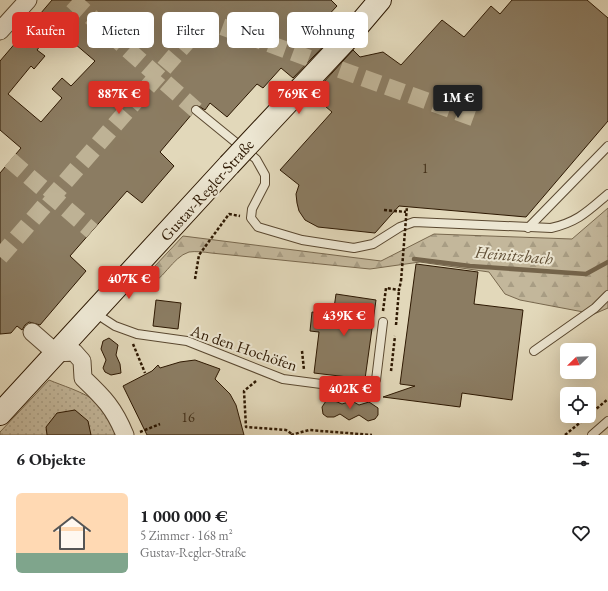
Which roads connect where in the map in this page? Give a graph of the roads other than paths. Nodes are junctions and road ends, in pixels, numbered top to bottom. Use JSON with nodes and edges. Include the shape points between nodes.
{"nodes":[{"id":1,"x":28,"y":0,"type":"edge"},
{"id":2,"x":380,"y":0,"type":"edge"},
{"id":3,"x":0,"y":31,"type":"edge"},
{"id":4,"x":196,"y":110,"type":"tunnel mouth"},
{"id":5,"x":608,"y":146,"type":"edge"},
{"id":6,"x":608,"y":194,"type":"edge"},
{"id":7,"x":528,"y":228,"type":"junction"},
{"id":8,"x":608,"y":295,"type":"edge"},
{"id":9,"x":95,"y":312,"type":"junction"},
{"id":10,"x":382,"y":322,"type":"road end"},
{"id":11,"x":32,"y":332,"type":"dead end"},
{"id":12,"x":534,"y":351,"type":"dead end"},
{"id":13,"x":56,"y":352,"type":"junction"},
{"id":14,"x":1,"y":412,"type":"edge"},
{"id":15,"x":608,"y":421,"type":"edge"},
{"id":16,"x":132,"y":434,"type":"edge"},
{"id":17,"x":592,"y":435,"type":"edge"}],
"edges":[{"from":1,"to":3,"type":"street"},
{"from":2,"to":9,"type":"main road","name":"Gustav-Regler-Straße","bridge":true},
{"from":4,"to":7,"type":"lane","via":[[256,159],[265,175],[265,184],[252,209],[251,218],[258,227],[295,238],[354,248],[373,244],[400,227],[414,222]]},
{"from":5,"to":7,"type":"lane"},
{"from":6,"to":7,"type":"lane","via":[[569,224],[551,228]]},
{"from":8,"to":12,"type":"lane","via":[[595,308]]},
{"from":9,"to":10,"type":"lane","name":"An den Hochöfen","via":[[115,326],[128,331],[188,341],[283,379],[359,389],[370,386],[376,380]]},
{"from":9,"to":13,"type":"main road","name":"Gustav-Regler-Straße"},
{"from":11,"to":13,"type":"street"},
{"from":13,"to":14,"type":"main road","name":"Gustav-Regler-Straße"},
{"from":13,"to":16,"type":"street","via":[[74,352],[82,361],[83,378],[107,401]]},
{"from":15,"to":17,"type":"lane"}]}
